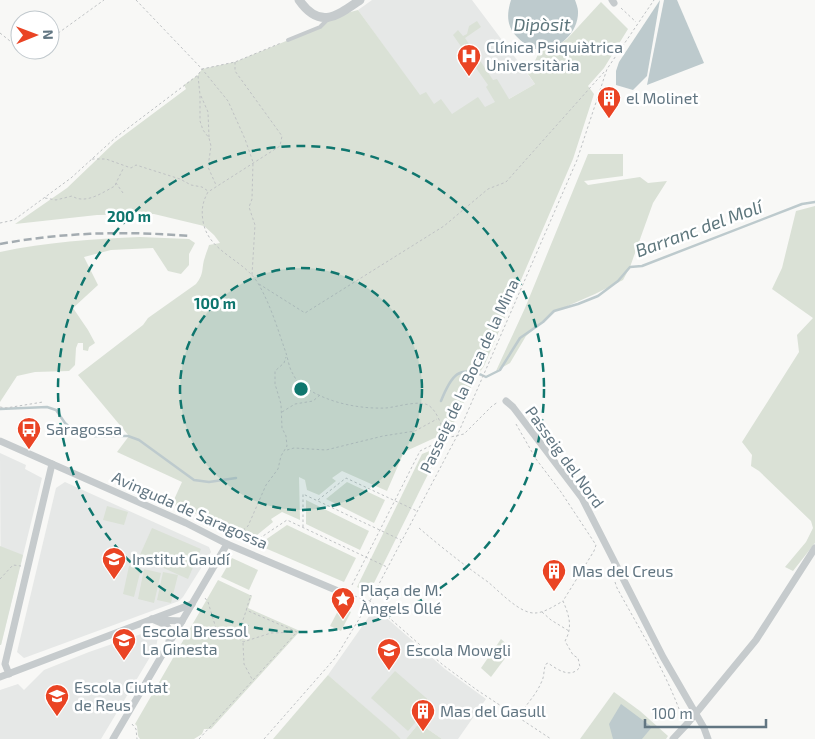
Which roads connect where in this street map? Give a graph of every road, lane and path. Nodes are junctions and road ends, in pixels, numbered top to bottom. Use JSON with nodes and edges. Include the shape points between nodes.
{"nodes":[{"id":1,"x":104,"y":0,"type":"edge"},
{"id":2,"x":136,"y":0,"type":"edge"},
{"id":3,"x":300,"y":0,"type":"edge"},
{"id":4,"x":360,"y":0,"type":"edge"},
{"id":5,"x":654,"y":0,"type":"edge"},
{"id":6,"x":613,"y":1,"type":"edge"},
{"id":7,"x":328,"y":18,"type":"junction"},
{"id":8,"x":638,"y":23,"type":"junction"},
{"id":9,"x":60,"y":32,"type":"edge"},
{"id":10,"x":0,"y":33,"type":"edge"},
{"id":11,"x":288,"y":40,"type":"joint"},
{"id":12,"x":10,"y":41,"type":"edge"},
{"id":13,"x":235,"y":62,"type":"junction"},
{"id":14,"x":202,"y":69,"type":"junction"},
{"id":15,"x":607,"y":70,"type":"junction"},
{"id":16,"x":198,"y":75,"type":"junction"},
{"id":17,"x":200,"y":95,"type":"junction"},
{"id":18,"x":209,"y":138,"type":"junction"},
{"id":19,"x":92,"y":159,"type":"junction"},
{"id":20,"x":253,"y":162,"type":"junction"},
{"id":21,"x":124,"y":166,"type":"junction"},
{"id":22,"x":116,"y":183,"type":"junction"},
{"id":23,"x":216,"y":186,"type":"junction"},
{"id":24,"x":208,"y":192,"type":"junction"},
{"id":25,"x":122,"y":193,"type":"dead end"},
{"id":26,"x":43,"y":198,"type":"junction"},
{"id":27,"x":0,"y":223,"type":"edge"},
{"id":28,"x":252,"y":276,"type":"junction"},
{"id":29,"x":259,"y":284,"type":"junction"},
{"id":30,"x":287,"y":356,"type":"junction"},
{"id":31,"x":320,"y":395,"type":"junction"},
{"id":32,"x":506,"y":401,"type":"joint"},
{"id":33,"x":43,"y":402,"type":"dead end"},
{"id":34,"x":0,"y":407,"type":"edge"},
{"id":35,"x":514,"y":409,"type":"junction"},
{"id":36,"x":282,"y":412,"type":"junction"},
{"id":37,"x":438,"y":419,"type":"junction"},
{"id":38,"x":457,"y":436,"type":"junction"},
{"id":39,"x":446,"y":438,"type":"junction"},
{"id":40,"x":0,"y":441,"type":"edge"},
{"id":41,"x":285,"y":450,"type":"junction"},
{"id":42,"x":52,"y":464,"type":"junction"},
{"id":43,"x":317,"y":500,"type":"junction"},
{"id":44,"x":395,"y":501,"type":"junction"},
{"id":45,"x":417,"y":511,"type":"junction"},
{"id":46,"x":303,"y":528,"type":"junction"},
{"id":47,"x":418,"y":528,"type":"dead end"},
{"id":48,"x":380,"y":530,"type":"junction"},
{"id":49,"x":220,"y":532,"type":"dead end"},
{"id":50,"x":240,"y":533,"type":"junction"},
{"id":51,"x":402,"y":540,"type":"junction"},
{"id":52,"x":245,"y":542,"type":"dead end"},
{"id":53,"x":227,"y":544,"type":"junction"},
{"id":54,"x":251,"y":544,"type":"dead end"},
{"id":55,"x":815,"y":548,"type":"edge"},
{"id":56,"x":366,"y":558,"type":"junction"},
{"id":57,"x":22,"y":566,"type":"dead end"},
{"id":58,"x":387,"y":568,"type":"junction"},
{"id":59,"x":617,"y":568,"type":"junction"},
{"id":60,"x":0,"y":579,"type":"edge"},
{"id":61,"x":352,"y":584,"type":"dead end"},
{"id":62,"x":338,"y":591,"type":"joint"},
{"id":63,"x":251,"y":595,"type":"dead end"},
{"id":64,"x":204,"y":597,"type":"dead end"},
{"id":65,"x":370,"y":601,"type":"junction"},
{"id":66,"x":563,"y":601,"type":"junction"},
{"id":67,"x":192,"y":604,"type":"junction"},
{"id":68,"x":246,"y":610,"type":"junction"},
{"id":69,"x":542,"y":611,"type":"junction"},
{"id":70,"x":169,"y":613,"type":"junction"},
{"id":71,"x":152,"y":619,"type":"junction"},
{"id":72,"x":182,"y":621,"type":"junction"},
{"id":73,"x":570,"y":631,"type":"junction"},
{"id":74,"x":297,"y":632,"type":"junction"},
{"id":75,"x":234,"y":635,"type":"junction"},
{"id":76,"x":243,"y":642,"type":"junction"},
{"id":77,"x":169,"y":644,"type":"junction"},
{"id":78,"x":8,"y":674,"type":"junction"},
{"id":79,"x":0,"y":677,"type":"edge"},
{"id":80,"x":253,"y":680,"type":"junction"},
{"id":81,"x":696,"y":714,"type":"junction"},
{"id":82,"x":518,"y":717,"type":"junction"},
{"id":83,"x":131,"y":723,"type":"dead end"},
{"id":84,"x":681,"y":730,"type":"junction"},
{"id":85,"x":113,"y":739,"type":"edge"},
{"id":86,"x":137,"y":739,"type":"edge"},
{"id":87,"x":199,"y":739,"type":"edge"},
{"id":88,"x":264,"y":739,"type":"edge"},
{"id":89,"x":551,"y":739,"type":"edge"},
{"id":90,"x":672,"y":739,"type":"edge"},
{"id":91,"x":708,"y":739,"type":"edge"}],
"edges":[{"from":1,"to":9,"type":"path"},
{"from":2,"to":14,"type":"path"},
{"from":3,"to":7,"type":"street","via":[[310,12]]},
{"from":4,"to":7,"type":"street","via":[[335,17]]},
{"from":5,"to":8,"type":"path","name":"Passeig de la Boca de la Mina"},
{"from":6,"to":8,"type":"path"},
{"from":7,"to":11,"type":"lane","via":[[320,27]]},
{"from":8,"to":15,"type":"path","name":"Passeig de la Boca de la Mina"},
{"from":10,"to":12,"type":"path"},
{"from":11,"to":13,"type":"path"},
{"from":13,"to":14,"type":"path"},
{"from":13,"to":20,"type":"path","via":[[235,71],[282,136],[280,146]]},
{"from":14,"to":16,"type":"path"},
{"from":14,"to":20,"type":"path","via":[[228,101]]},
{"from":15,"to":29,"type":"path","via":[[506,182],[488,189],[444,226],[305,313]]},
{"from":15,"to":38,"type":"path","name":"Passeig de la Boca de la Mina","via":[[577,160]]},
{"from":16,"to":17,"type":"path"},
{"from":16,"to":19,"type":"path"},
{"from":17,"to":18,"type":"path","via":[[208,112]]},
{"from":17,"to":18,"type":"path","via":[[200,121]]},
{"from":18,"to":23,"type":"path","via":[[208,167]]},
{"from":19,"to":21,"type":"path","via":[[106,159]]},
{"from":19,"to":26,"type":"path"},
{"from":20,"to":23,"type":"path"},
{"from":20,"to":28,"type":"path","via":[[249,208],[255,225]]},
{"from":21,"to":22,"type":"path"},
{"from":21,"to":24,"type":"path","via":[[151,169],[191,185],[202,186]]},
{"from":22,"to":25,"type":"path"},
{"from":22,"to":26,"type":"path","via":[[105,192],[82,200],[72,196],[56,200]]},
{"from":23,"to":24,"type":"path"},
{"from":24,"to":28,"type":"path","via":[[202,211],[208,236],[217,248]]},
{"from":26,"to":27,"type":"path","via":[[14,220]]},
{"from":28,"to":29,"type":"path"},
{"from":29,"to":30,"type":"path"},
{"from":30,"to":31,"type":"path","via":[[292,374],[304,388]]},
{"from":30,"to":36,"type":"path","via":[[275,371]]},
{"from":31,"to":36,"type":"path","via":[[313,401],[295,404]]},
{"from":31,"to":37,"type":"path","via":[[344,404],[366,407],[422,404],[429,406]]},
{"from":32,"to":35,"type":"street","name":"Passeig del Nord"},
{"from":32,"to":38,"type":"path","name":"Passeig del Nord","via":[[500,400],[464,434]]},
{"from":33,"to":34,"type":"path"},
{"from":35,"to":59,"type":"street","name":"Passeig del Nord","via":[[582,498]]},
{"from":35,"to":66,"type":"path","via":[[517,427],[526,443],[596,545]]},
{"from":36,"to":41,"type":"path","via":[[282,428],[287,441]]},
{"from":37,"to":39,"type":"path"},
{"from":37,"to":41,"type":"path","via":[[416,431],[326,450]]},
{"from":38,"to":39,"type":"path"},
{"from":38,"to":45,"type":"path","name":"Passeig de la Boca de la Mina"},
{"from":39,"to":44,"type":"path","via":[[420,451]]},
{"from":40,"to":42,"type":"street","name":"Avinguda de Saragossa"},
{"from":41,"to":50,"type":"path","via":[[248,526]]},
{"from":42,"to":53,"type":"street","name":"Avinguda de Saragossa"},
{"from":42,"to":78,"type":"street","via":[[5,664]]},
{"from":43,"to":44,"type":"path","via":[[346,478]]},
{"from":43,"to":46,"type":"path","via":[[303,494]]},
{"from":43,"to":48,"type":"path"},
{"from":44,"to":45,"type":"path"},
{"from":44,"to":48,"type":"path"},
{"from":45,"to":51,"type":"path","name":"Passeig de la Boca de la Mina"},
{"from":46,"to":54,"type":"path","via":[[287,520]]},
{"from":46,"to":56,"type":"path"},
{"from":47,"to":69,"type":"path","via":[[511,602],[529,612]]},
{"from":48,"to":51,"type":"path"},
{"from":48,"to":56,"type":"path"},
{"from":49,"to":50,"type":"path","via":[[229,535]]},
{"from":50,"to":52,"type":"path"},
{"from":51,"to":58,"type":"path","name":"Passeig de la Boca de la Mina"},
{"from":53,"to":62,"type":"street","name":"Avinguda de Saragossa"},
{"from":53,"to":67,"type":"street"},
{"from":55,"to":81,"type":"street","via":[[756,640]]},
{"from":56,"to":58,"type":"path"},
{"from":56,"to":61,"type":"path"},
{"from":57,"to":60,"type":"path","via":[[13,565]]},
{"from":58,"to":65,"type":"path","name":"Passeig de la Boca de la Mina"},
{"from":59,"to":81,"type":"street","name":"Passeig del Nord"},
{"from":59,"to":84,"type":"path","via":[[617,588],[676,703],[682,720]]},
{"from":62,"to":65,"type":"path"},
{"from":63,"to":68,"type":"path"},
{"from":64,"to":75,"type":"path","via":[[218,635],[227,640]]},
{"from":65,"to":82,"type":"path","via":[[443,665]]},
{"from":65,"to":88,"type":"path","name":"Passeig de la Boca de la Mina","via":[[336,657]]},
{"from":66,"to":69,"type":"path"},
{"from":66,"to":73,"type":"path"},
{"from":67,"to":70,"type":"street"},
{"from":67,"to":72,"type":"street"},
{"from":68,"to":74,"type":"path"},
{"from":68,"to":75,"type":"path"},
{"from":69,"to":73,"type":"path"},
{"from":70,"to":71,"type":"street"},
{"from":70,"to":72,"type":"street","via":[[179,614]]},
{"from":71,"to":72,"type":"street"},
{"from":71,"to":77,"type":"street","via":[[169,629]]},
{"from":71,"to":78,"type":"street"},
{"from":72,"to":77,"type":"street"},
{"from":73,"to":82,"type":"path","via":[[566,641],[578,658],[580,667],[569,674],[546,664],[540,686]]},
{"from":74,"to":76,"type":"path","via":[[271,633]]},
{"from":74,"to":80,"type":"path"},
{"from":75,"to":76,"type":"path"},
{"from":76,"to":80,"type":"path","via":[[244,664]]},
{"from":77,"to":85,"type":"street"},
{"from":78,"to":79,"type":"street"},
{"from":80,"to":87,"type":"path"},
{"from":81,"to":84,"type":"street"},
{"from":81,"to":91,"type":"street","name":"Passeig del Nord"},
{"from":82,"to":89,"type":"path"},
{"from":83,"to":86,"type":"path","via":[[136,729]]},
{"from":84,"to":90,"type":"street"}]}
